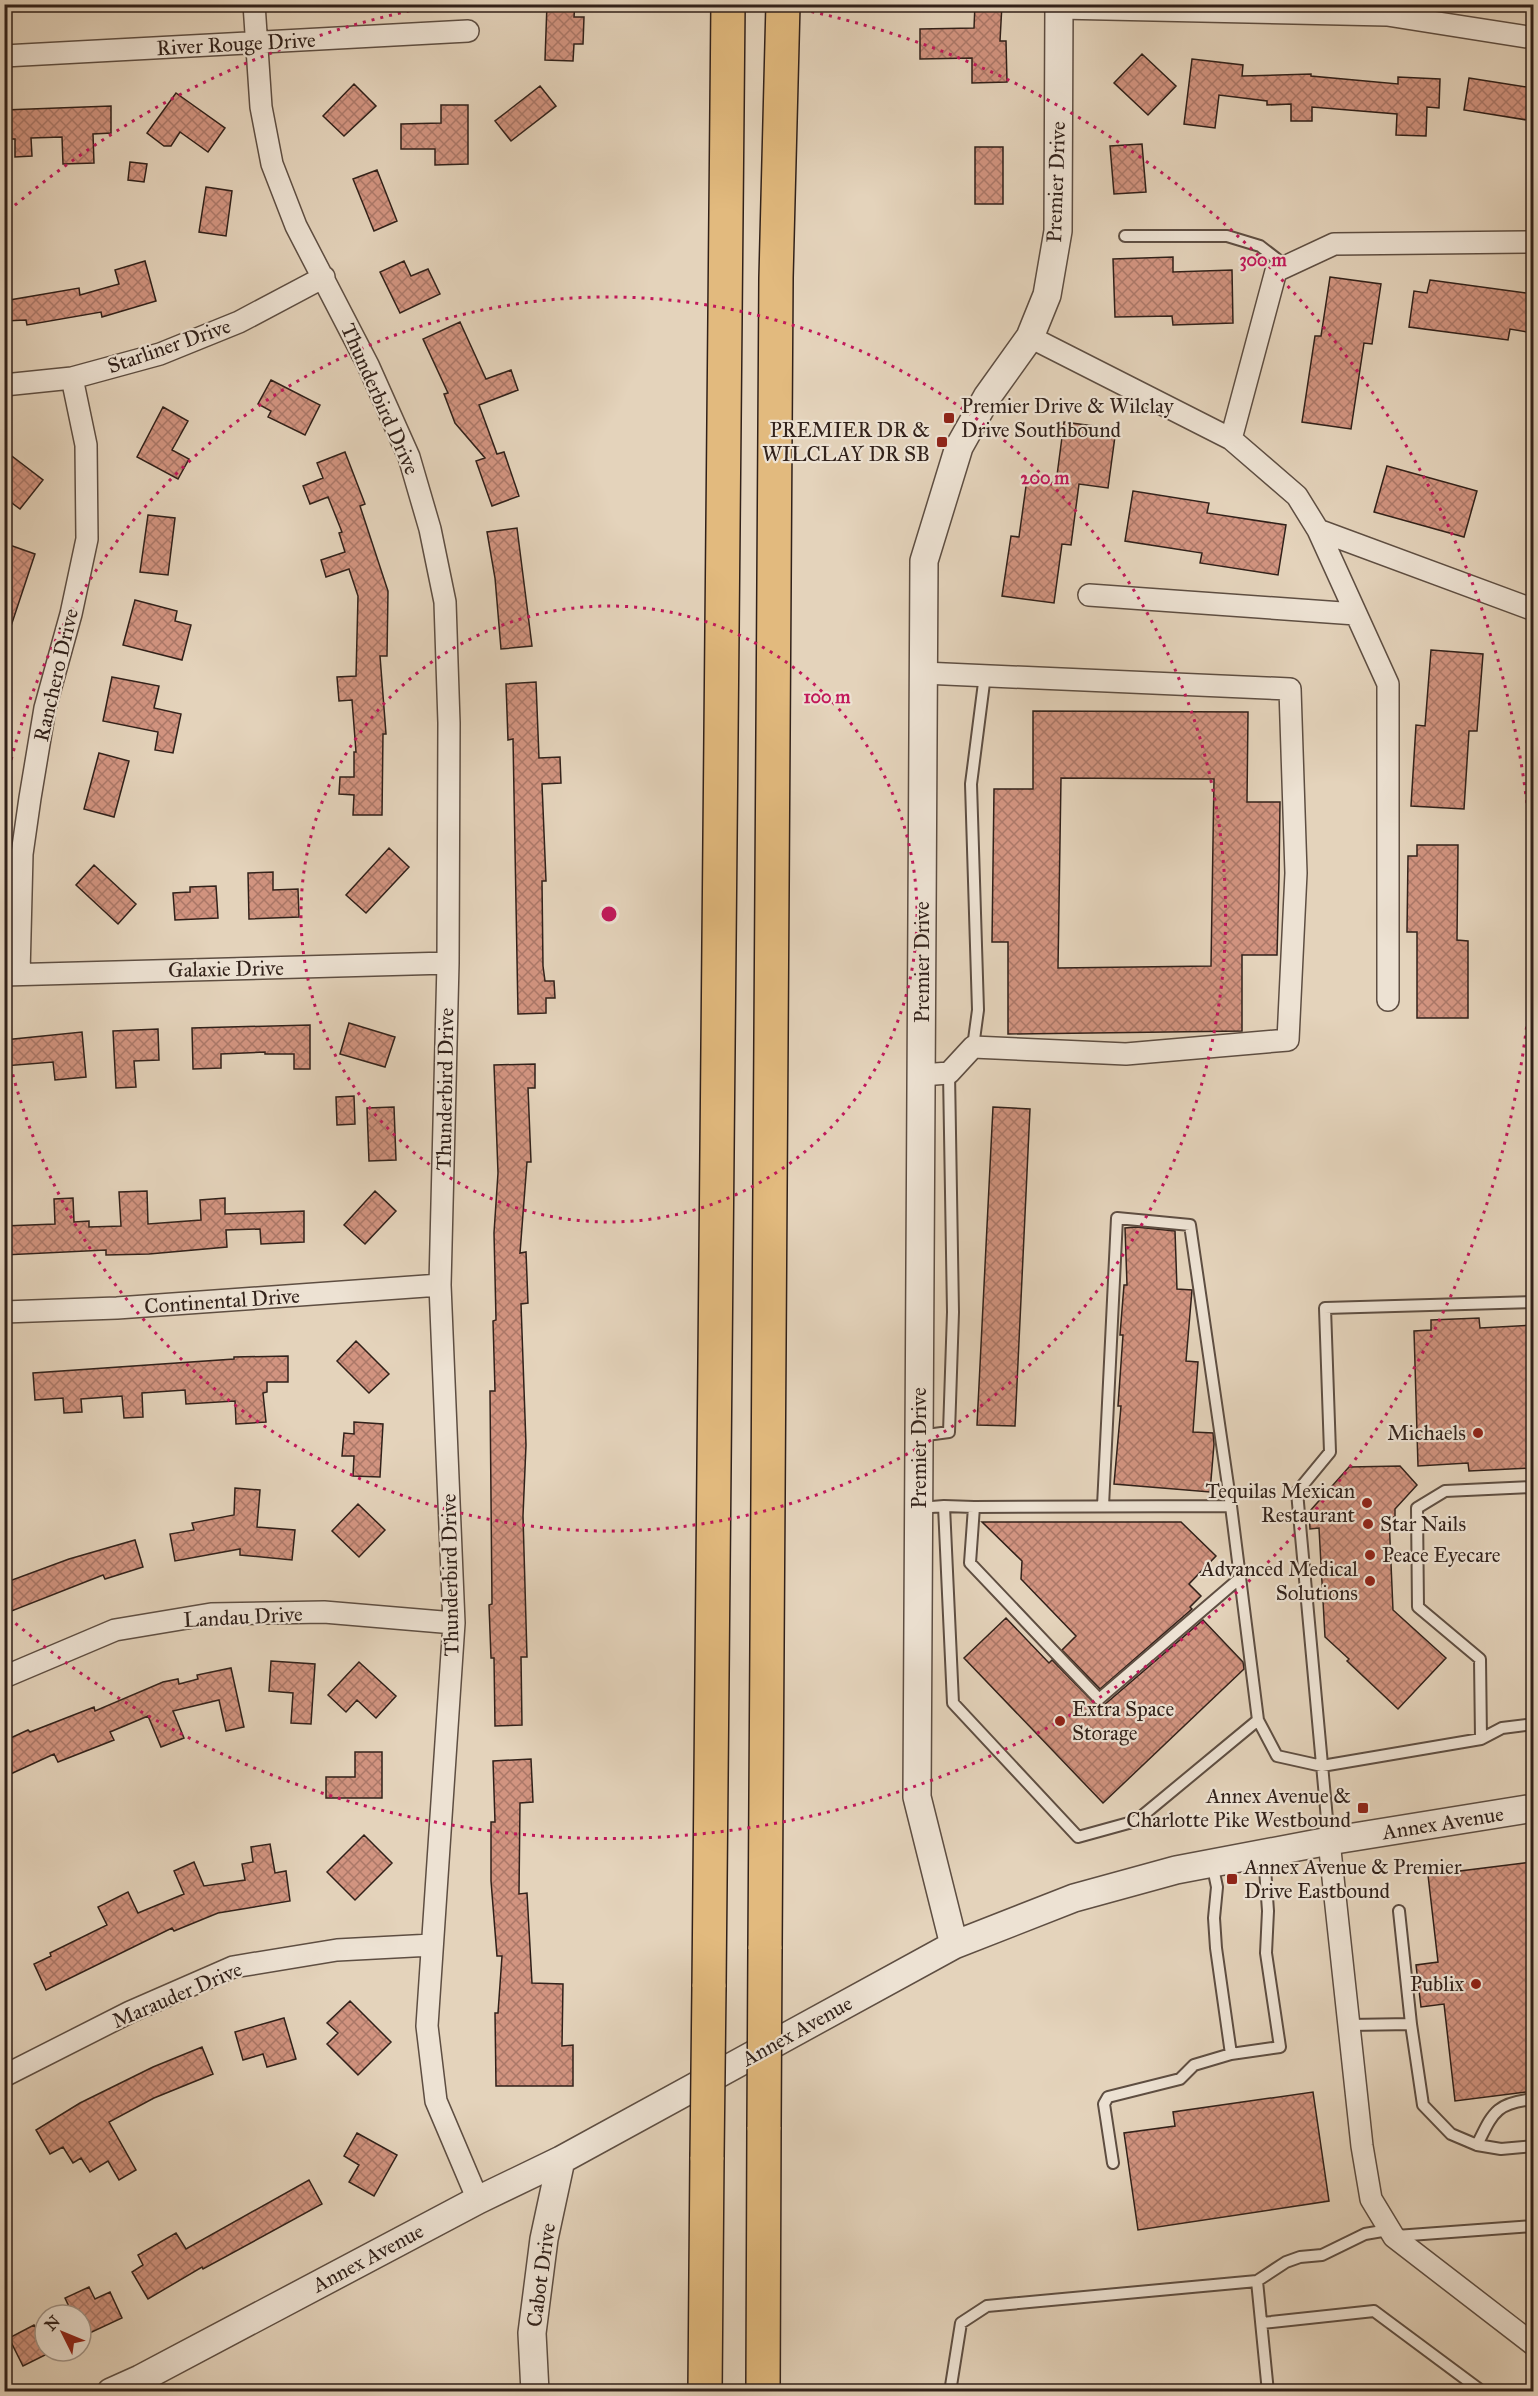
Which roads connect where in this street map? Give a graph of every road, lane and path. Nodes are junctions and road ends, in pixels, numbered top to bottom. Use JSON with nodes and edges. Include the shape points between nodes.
{"nodes":[{"id":1,"x":254,"y":4,"type":"edge"},
{"id":2,"x":728,"y":4,"type":"edge"},
{"id":3,"x":783,"y":4,"type":"edge"},
{"id":4,"x":1059,"y":6,"type":"edge"},
{"id":5,"x":1387,"y":10,"type":"edge"},
{"id":6,"x":468,"y":31,"type":"dead end"},
{"id":7,"x":1533,"y":38,"type":"edge"},
{"id":8,"x":257,"y":43,"type":"junction"},
{"id":9,"x":4,"y":56,"type":"edge"},
{"id":10,"x":1125,"y":236,"type":"dead end"},
{"id":11,"x":1533,"y":242,"type":"edge"},
{"id":12,"x":1286,"y":266,"type":"junction"},
{"id":13,"x":324,"y":278,"type":"junction"},
{"id":14,"x":1029,"y":337,"type":"junction"},
{"id":15,"x":72,"y":378,"type":"junction"},
{"id":16,"x":4,"y":386,"type":"edge"},
{"id":17,"x":1231,"y":439,"type":"junction"},
{"id":18,"x":1318,"y":530,"type":"junction"},
{"id":19,"x":1089,"y":595,"type":"dead end"},
{"id":20,"x":1533,"y":610,"type":"edge"},
{"id":21,"x":1356,"y":614,"type":"junction"},
{"id":22,"x":923,"y":673,"type":"junction"},
{"id":23,"x":985,"y":675,"type":"junction"},
{"id":24,"x":448,"y":963,"type":"junction"},
{"id":25,"x":12,"y":974,"type":"edge"},
{"id":26,"x":1388,"y":1000,"type":"dead end"},
{"id":27,"x":973,"y":1047,"type":"junction"},
{"id":28,"x":949,"y":1073,"type":"junction"},
{"id":29,"x":921,"y":1075,"type":"junction"},
{"id":30,"x":440,"y":1285,"type":"junction"},
{"id":31,"x":1533,"y":1302,"type":"edge"},
{"id":32,"x":4,"y":1312,"type":"edge"},
{"id":33,"x":919,"y":1436,"type":"junction"},
{"id":34,"x":1533,"y":1487,"type":"edge"},
{"id":35,"x":1102,"y":1506,"type":"junction"},
{"id":36,"x":1231,"y":1506,"type":"junction"},
{"id":37,"x":931,"y":1507,"type":"junction"},
{"id":38,"x":974,"y":1507,"type":"junction"},
{"id":39,"x":1240,"y":1578,"type":"junction"},
{"id":40,"x":454,"y":1623,"type":"junction"},
{"id":41,"x":4,"y":1677,"type":"edge"},
{"id":42,"x":1258,"y":1720,"type":"junction"},
{"id":43,"x":1533,"y":1724,"type":"edge"},
{"id":44,"x":1481,"y":1739,"type":"junction"},
{"id":45,"x":1322,"y":1766,"type":"junction"},
{"id":46,"x":1533,"y":1808,"type":"edge"},
{"id":47,"x":1329,"y":1841,"type":"junction"},
{"id":48,"x":1264,"y":1854,"type":"junction"},
{"id":49,"x":1212,"y":1863,"type":"junction"},
{"id":50,"x":1400,"y":1911,"type":"dead end"},
{"id":51,"x":432,"y":1945,"type":"junction"},
{"id":52,"x":954,"y":1945,"type":"junction"},
{"id":53,"x":1411,"y":2024,"type":"junction"},
{"id":54,"x":1349,"y":2025,"type":"junction"},
{"id":55,"x":1230,"y":2054,"type":"junction"},
{"id":56,"x":4,"y":2076,"type":"edge"},
{"id":57,"x":1533,"y":2099,"type":"edge"},
{"id":58,"x":1477,"y":2145,"type":"junction"},
{"id":59,"x":1533,"y":2146,"type":"edge"},
{"id":60,"x":561,"y":2160,"type":"junction"},
{"id":61,"x":1113,"y":2163,"type":"dead end"},
{"id":62,"x":478,"y":2200,"type":"junction"},
{"id":63,"x":1533,"y":2226,"type":"edge"},
{"id":64,"x":1391,"y":2233,"type":"junction"},
{"id":65,"x":1257,"y":2281,"type":"junction"},
{"id":66,"x":1262,"y":2323,"type":"junction"},
{"id":67,"x":1533,"y":2345,"type":"edge"},
{"id":68,"x":111,"y":2391,"type":"edge"},
{"id":69,"x":535,"y":2391,"type":"edge"},
{"id":70,"x":705,"y":2391,"type":"edge"},
{"id":71,"x":763,"y":2391,"type":"edge"},
{"id":72,"x":950,"y":2391,"type":"edge"},
{"id":73,"x":1268,"y":2391,"type":"edge"},
{"id":74,"x":1483,"y":2391,"type":"edge"}],
"edges":[{"from":1,"to":8,"type":"street","name":"Thunderbird Drive"},
{"from":2,"to":70,"type":"highway","bridge":true},
{"from":3,"to":71,"type":"highway","bridge":true,"via":[[776,278]]},
{"from":4,"to":5,"type":"street"},
{"from":4,"to":14,"type":"street","name":"Premier Drive","via":[[1058,231],[1047,295]]},
{"from":5,"to":7,"type":"street"},
{"from":6,"to":8,"type":"street","name":"River Rouge Drive"},
{"from":8,"to":9,"type":"street","name":"River Rouge Drive"},
{"from":8,"to":13,"type":"street","name":"Thunderbird Drive","via":[[261,107],[272,164],[296,226]]},
{"from":10,"to":12,"type":"lane","via":[[1227,236],[1260,246]]},
{"from":11,"to":12,"type":"street","via":[[1334,244]]},
{"from":12,"to":17,"type":"street","via":[[1276,271]]},
{"from":13,"to":15,"type":"street","name":"Starliner Drive","via":[[239,322],[160,354]]},
{"from":13,"to":24,"type":"street","name":"Thunderbird Drive","via":[[409,457],[430,529],[445,602]]},
{"from":14,"to":17,"type":"street"},
{"from":14,"to":22,"type":"street","name":"Premier Drive","via":[[987,397],[959,447],[924,561]]},
{"from":15,"to":16,"type":"street","name":"Starliner Drive"},
{"from":15,"to":25,"type":"street","name":"Ranchero Drive","via":[[86,445],[87,539],[45,708],[22,854]]},
{"from":17,"to":18,"type":"street","via":[[1297,496]]},
{"from":18,"to":20,"type":"street"},
{"from":18,"to":21,"type":"street"},
{"from":19,"to":21,"type":"street"},
{"from":21,"to":26,"type":"street","via":[[1388,684]]},
{"from":22,"to":23,"type":"street"},
{"from":22,"to":29,"type":"street","name":"Premier Drive"},
{"from":23,"to":27,"type":"lane","via":[[971,784],[978,1010]]},
{"from":23,"to":27,"type":"street","via":[[1290,689],[1296,873],[1288,1040],[1126,1054]]},
{"from":24,"to":25,"type":"street","name":"Galaxie Drive"},
{"from":24,"to":30,"type":"street","name":"Thunderbird Drive"},
{"from":27,"to":28,"type":"street"},
{"from":28,"to":29,"type":"street"},
{"from":28,"to":33,"type":"lane","via":[[953,1312],[949,1432]]},
{"from":29,"to":33,"type":"street","name":"Premier Drive"},
{"from":30,"to":32,"type":"street","name":"Continental Drive"},
{"from":30,"to":40,"type":"street","name":"Thunderbird Drive"},
{"from":31,"to":45,"type":"lane","via":[[1325,1308],[1330,1452],[1297,1492]]},
{"from":33,"to":37,"type":"street","name":"Premier Drive"},
{"from":34,"to":44,"type":"lane","via":[[1445,1491],[1417,1508],[1418,1607],[1480,1659]]},
{"from":35,"to":36,"type":"lane"},
{"from":35,"to":36,"type":"lane","via":[[1117,1218],[1190,1225]]},
{"from":35,"to":38,"type":"lane"},
{"from":36,"to":39,"type":"lane"},
{"from":37,"to":38,"type":"lane"},
{"from":37,"to":42,"type":"lane","via":[[953,1703],[1078,1837],[1136,1821]]},
{"from":37,"to":52,"type":"street","name":"Premier Drive","via":[[917,1797]]},
{"from":38,"to":39,"type":"lane","via":[[970,1563],[1099,1700]]},
{"from":39,"to":42,"type":"lane"},
{"from":40,"to":41,"type":"street","name":"Landau Drive","via":[[324,1612],[211,1614],[115,1630]]},
{"from":40,"to":51,"type":"street","name":"Thunderbird Drive"},
{"from":42,"to":45,"type":"lane","via":[[1277,1756]]},
{"from":43,"to":44,"type":"lane","via":[[1502,1728]]},
{"from":44,"to":45,"type":"lane"},
{"from":45,"to":47,"type":"lane"},
{"from":46,"to":47,"type":"street","name":"Annex Avenue"},
{"from":47,"to":48,"type":"street","name":"Annex Avenue"},
{"from":47,"to":54,"type":"street"},
{"from":48,"to":49,"type":"street","name":"Annex Avenue"},
{"from":48,"to":55,"type":"lane","via":[[1266,1953],[1280,2047]]},
{"from":49,"to":52,"type":"street","name":"Annex Avenue","via":[[1074,1898]]},
{"from":49,"to":55,"type":"lane","via":[[1216,1948]]},
{"from":50,"to":53,"type":"lane"},
{"from":51,"to":56,"type":"street","name":"Marauder Drive","via":[[336,1950],[233,1967],[130,2012]]},
{"from":51,"to":62,"type":"street","name":"Thunderbird Drive","via":[[428,2026],[436,2101]]},
{"from":52,"to":60,"type":"street","name":"Annex Avenue"},
{"from":53,"to":54,"type":"lane"},
{"from":53,"to":58,"type":"lane","via":[[1423,2105],[1451,2134]]},
{"from":54,"to":64,"type":"street","via":[[1371,2199]]},
{"from":55,"to":61,"type":"lane","via":[[1194,2065],[1180,2079],[1108,2097],[1104,2104]]},
{"from":57,"to":58,"type":"lane","via":[[1500,2107]]},
{"from":58,"to":59,"type":"lane","via":[[1501,2149]]},
{"from":60,"to":62,"type":"street","name":"Annex Avenue"},
{"from":60,"to":69,"type":"street","name":"Cabot Drive","via":[[544,2239],[532,2333]]},
{"from":62,"to":68,"type":"street","name":"Annex Avenue"},
{"from":63,"to":64,"type":"lane"},
{"from":64,"to":65,"type":"lane","via":[[1365,2234],[1322,2255],[1286,2262]]},
{"from":64,"to":67,"type":"street"},
{"from":65,"to":66,"type":"lane"},
{"from":65,"to":72,"type":"lane","via":[[987,2306],[961,2323]]},
{"from":66,"to":73,"type":"lane"},
{"from":66,"to":74,"type":"lane","via":[[1374,2311]]}]}
